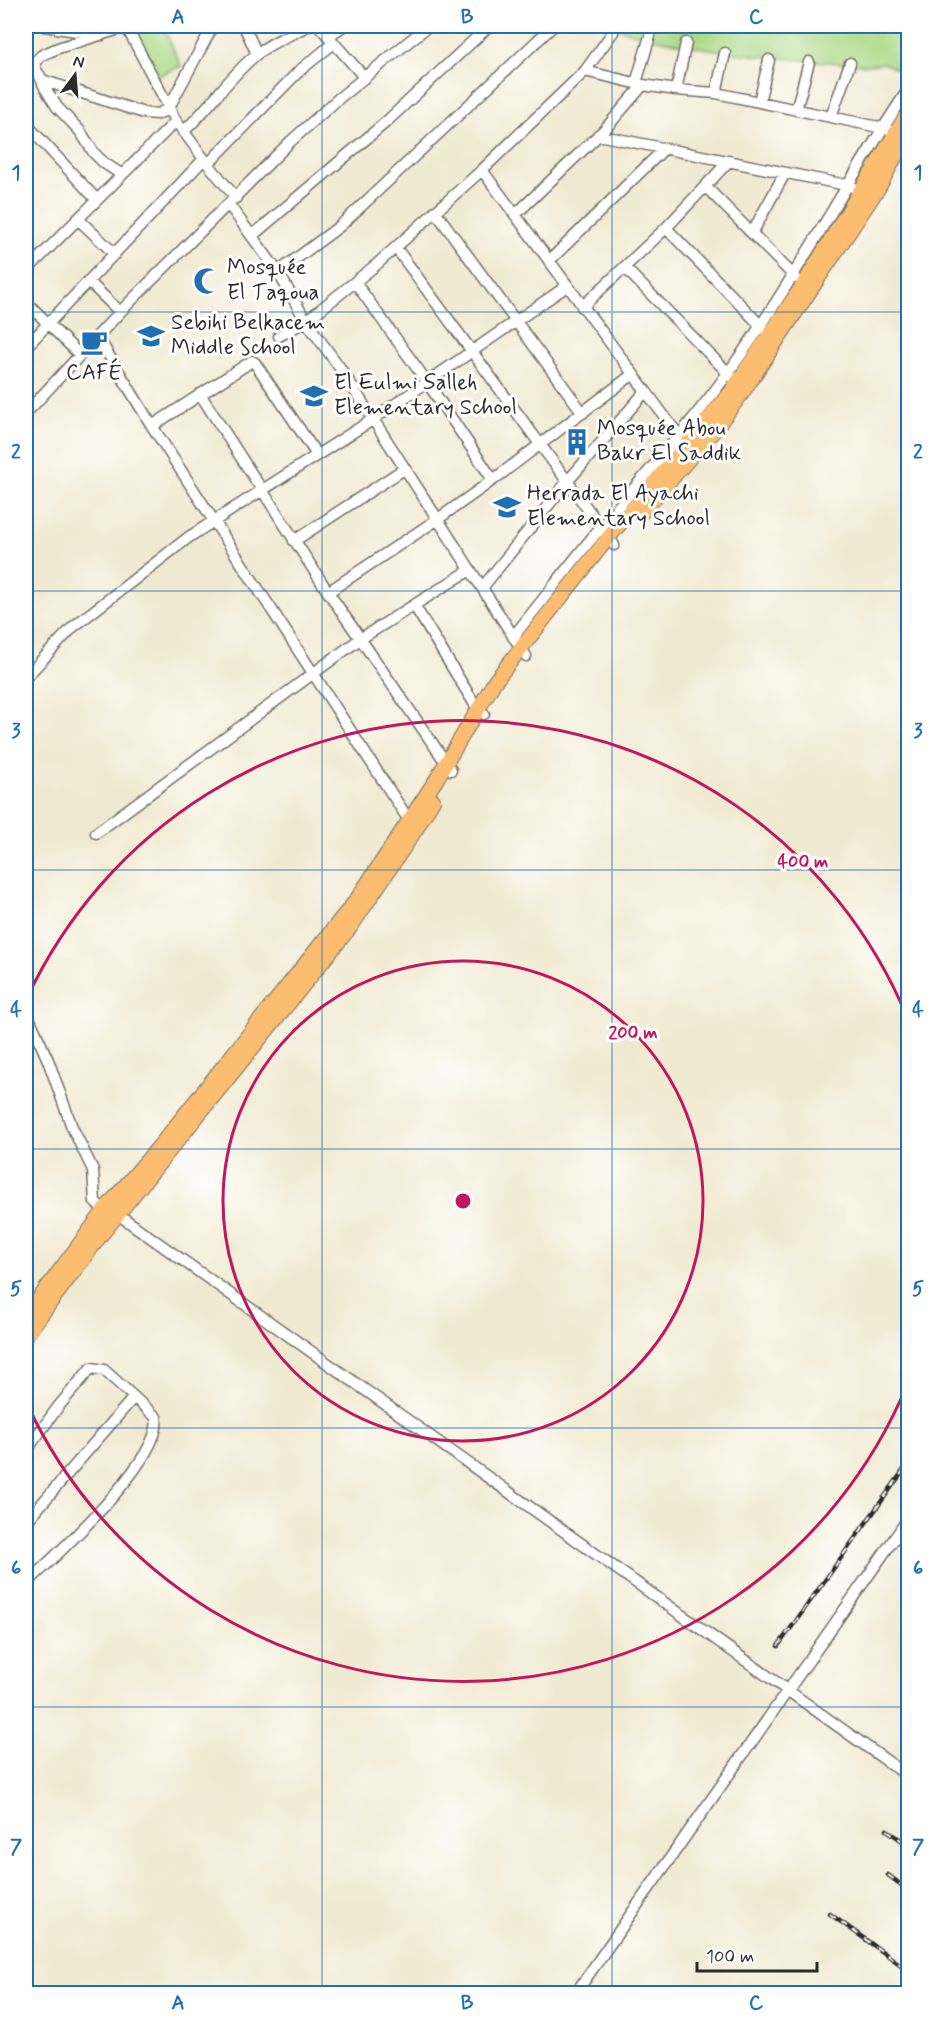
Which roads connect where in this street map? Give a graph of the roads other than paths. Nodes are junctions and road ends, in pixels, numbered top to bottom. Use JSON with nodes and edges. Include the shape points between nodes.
{"nodes":[{"id":1,"x":44,"y":26,"type":"edge"},
{"id":2,"x":127,"y":26,"type":"edge"},
{"id":3,"x":213,"y":26,"type":"edge"},
{"id":4,"x":244,"y":26,"type":"edge"},
{"id":5,"x":307,"y":26,"type":"edge"},
{"id":6,"x":319,"y":26,"type":"edge"},
{"id":7,"x":343,"y":26,"type":"edge"},
{"id":8,"x":428,"y":26,"type":"edge"},
{"id":9,"x":489,"y":26,"type":"edge"},
{"id":10,"x":553,"y":26,"type":"edge"},
{"id":11,"x":60,"y":28,"type":"junction"},
{"id":12,"x":102,"y":30,"type":"edge"},
{"id":13,"x":613,"y":32,"type":"dead end"},
{"id":14,"x":650,"y":36,"type":"dead end"},
{"id":15,"x":331,"y":39,"type":"junction"},
{"id":16,"x":686,"y":43,"type":"dead end"},
{"id":17,"x":58,"y":48,"type":"junction"},
{"id":18,"x":725,"y":53,"type":"dead end"},
{"id":19,"x":257,"y":54,"type":"junction"},
{"id":20,"x":769,"y":60,"type":"dead end"},
{"id":21,"x":809,"y":62,"type":"dead end"},
{"id":22,"x":32,"y":63,"type":"edge"},
{"id":23,"x":850,"y":63,"type":"dead end"},
{"id":24,"x":585,"y":71,"type":"junction"},
{"id":25,"x":365,"y":78,"type":"junction"},
{"id":26,"x":42,"y":80,"type":"junction"},
{"id":27,"x":639,"y":84,"type":"junction"},
{"id":28,"x":676,"y":90,"type":"junction"},
{"id":29,"x":909,"y":90,"type":"edge"},
{"id":30,"x":717,"y":93,"type":"junction"},
{"id":31,"x":759,"y":102,"type":"junction"},
{"id":32,"x":168,"y":109,"type":"junction"},
{"id":33,"x":796,"y":110,"type":"junction"},
{"id":34,"x":909,"y":113,"type":"edge"},
{"id":35,"x":831,"y":117,"type":"junction"},
{"id":36,"x":176,"y":121,"type":"junction"},
{"id":37,"x":26,"y":124,"type":"edge"},
{"id":38,"x":883,"y":128,"type":"junction"},
{"id":39,"x":183,"y":132,"type":"junction"},
{"id":40,"x":903,"y":132,"type":"edge"},
{"id":41,"x":598,"y":135,"type":"junction"},
{"id":42,"x":664,"y":148,"type":"junction"},
{"id":43,"x":206,"y":162,"type":"junction"},
{"id":44,"x":729,"y":162,"type":"junction"},
{"id":45,"x":482,"y":170,"type":"junction"},
{"id":46,"x":785,"y":173,"type":"junction"},
{"id":47,"x":121,"y":174,"type":"junction"},
{"id":48,"x":846,"y":185,"type":"junction"},
{"id":49,"x":706,"y":187,"type":"junction"},
{"id":50,"x":862,"y":190,"type":"junction"},
{"id":51,"x":96,"y":199,"type":"junction"},
{"id":52,"x":233,"y":201,"type":"junction"},
{"id":53,"x":435,"y":211,"type":"junction"},
{"id":54,"x":515,"y":215,"type":"junction"},
{"id":55,"x":78,"y":219,"type":"junction"},
{"id":56,"x":666,"y":228,"type":"junction"},
{"id":57,"x":752,"y":233,"type":"junction"},
{"id":58,"x":252,"y":236,"type":"junction"},
{"id":59,"x":396,"y":248,"type":"junction"},
{"id":60,"x":115,"y":254,"type":"junction"},
{"id":61,"x":549,"y":261,"type":"junction"},
{"id":62,"x":625,"y":268,"type":"junction"},
{"id":63,"x":26,"y":271,"type":"edge"},
{"id":64,"x":278,"y":272,"type":"junction"},
{"id":65,"x":792,"y":275,"type":"junction"},
{"id":66,"x":88,"y":282,"type":"junction"},
{"id":67,"x":355,"y":282,"type":"junction"},
{"id":68,"x":803,"y":285,"type":"junction"},
{"id":69,"x":567,"y":286,"type":"junction"},
{"id":70,"x":26,"y":302,"type":"edge"},
{"id":71,"x":582,"y":307,"type":"junction"},
{"id":72,"x":120,"y":312,"type":"junction"},
{"id":73,"x":306,"y":321,"type":"junction"},
{"id":74,"x":516,"y":321,"type":"junction"},
{"id":75,"x":48,"y":323,"type":"junction"},
{"id":76,"x":765,"y":329,"type":"junction"},
{"id":77,"x":98,"y":336,"type":"junction"},
{"id":78,"x":279,"y":336,"type":"dead end"},
{"id":79,"x":26,"y":347,"type":"edge"},
{"id":80,"x":472,"y":352,"type":"junction"},
{"id":81,"x":80,"y":355,"type":"junction"},
{"id":82,"x":632,"y":375,"type":"junction"},
{"id":83,"x":733,"y":378,"type":"junction"},
{"id":84,"x":427,"y":382,"type":"junction"},
{"id":85,"x":645,"y":392,"type":"junction"},
{"id":86,"x":200,"y":394,"type":"junction"},
{"id":87,"x":26,"y":413,"type":"edge"},
{"id":88,"x":583,"y":413,"type":"junction"},
{"id":89,"x":372,"y":420,"type":"junction"},
{"id":90,"x":152,"y":426,"type":"junction"},
{"id":91,"x":682,"y":441,"type":"junction"},
{"id":92,"x":540,"y":445,"type":"junction"},
{"id":93,"x":317,"y":455,"type":"junction"},
{"id":94,"x":404,"y":469,"type":"junction"},
{"id":95,"x":493,"y":480,"type":"junction"},
{"id":96,"x":567,"y":482,"type":"junction"},
{"id":97,"x":262,"y":491,"type":"junction"},
{"id":98,"x":438,"y":519,"type":"junction"},
{"id":99,"x":214,"y":521,"type":"junction"},
{"id":100,"x":608,"y":537,"type":"junction"},
{"id":101,"x":294,"y":541,"type":"junction"},
{"id":102,"x":470,"y":570,"type":"junction"},
{"id":103,"x":482,"y":588,"type":"junction"},
{"id":104,"x":328,"y":592,"type":"junction"},
{"id":105,"x":414,"y":604,"type":"junction"},
{"id":106,"x":360,"y":639,"type":"junction"},
{"id":107,"x":520,"y":647,"type":"junction"},
{"id":108,"x":312,"y":673,"type":"junction"},
{"id":109,"x":26,"y":677,"type":"edge"},
{"id":110,"x":481,"y":711,"type":"junction"},
{"id":111,"x":448,"y":766,"type":"junction"},
{"id":112,"x":412,"y":825,"type":"junction"},
{"id":113,"x":96,"y":833,"type":"dead end"},
{"id":114,"x":26,"y":1011,"type":"edge"},
{"id":115,"x":110,"y":1210,"type":"junction"},
{"id":116,"x":26,"y":1316,"type":"edge"},
{"id":117,"x":26,"y":1335,"type":"edge"},
{"id":118,"x":134,"y":1397,"type":"junction"},
{"id":119,"x":26,"y":1451,"type":"edge"},
{"id":120,"x":909,"y":1519,"type":"edge"},
{"id":121,"x":26,"y":1522,"type":"edge"},
{"id":122,"x":26,"y":1584,"type":"edge"},
{"id":123,"x":788,"y":1691,"type":"junction"},
{"id":124,"x":909,"y":1776,"type":"edge"},
{"id":125,"x":575,"y":1994,"type":"edge"}],
"edges":[{"from":1,"to":11,"type":"street"},
{"from":2,"to":12,"type":"street"},
{"from":2,"to":32,"type":"street"},
{"from":3,"to":32,"type":"street"},
{"from":4,"to":19,"type":"street"},
{"from":5,"to":19,"type":"street"},
{"from":6,"to":15,"type":"street"},
{"from":7,"to":15,"type":"street"},
{"from":8,"to":25,"type":"street"},
{"from":9,"to":58,"type":"street","via":[[345,158]]},
{"from":10,"to":64,"type":"street","via":[[349,218]]},
{"from":11,"to":12,"type":"street"},
{"from":11,"to":17,"type":"street"},
{"from":12,"to":17,"type":"street"},
{"from":13,"to":24,"type":"street"},
{"from":14,"to":27,"type":"street"},
{"from":15,"to":25,"type":"street"},
{"from":15,"to":43,"type":"street"},
{"from":16,"to":28,"type":"street"},
{"from":17,"to":22,"type":"street"},
{"from":18,"to":30,"type":"street"},
{"from":19,"to":39,"type":"street"},
{"from":20,"to":31,"type":"street"},
{"from":21,"to":33,"type":"street"},
{"from":22,"to":26,"type":"street"},
{"from":23,"to":35,"type":"street"},
{"from":24,"to":27,"type":"street"},
{"from":24,"to":45,"type":"street"},
{"from":25,"to":52,"type":"street","via":[[318,117]]},
{"from":26,"to":32,"type":"street","via":[[144,113],[158,114]]},
{"from":26,"to":47,"type":"street","via":[[48,95],[94,153]]},
{"from":27,"to":28,"type":"street"},
{"from":27,"to":41,"type":"street"},
{"from":28,"to":30,"type":"street"},
{"from":29,"to":38,"type":"street"},
{"from":30,"to":31,"type":"street"},
{"from":31,"to":33,"type":"street"},
{"from":32,"to":36,"type":"street"},
{"from":33,"to":35,"type":"street"},
{"from":34,"to":40,"type":"main road"},
{"from":35,"to":38,"type":"street"},
{"from":36,"to":39,"type":"street"},
{"from":36,"to":47,"type":"street"},
{"from":37,"to":51,"type":"street"},
{"from":38,"to":40,"type":"street"},
{"from":38,"to":48,"type":"street"},
{"from":39,"to":43,"type":"street"},
{"from":40,"to":50,"type":"main road"},
{"from":40,"to":100,"type":"main road","via":[[872,196],[740,396],[712,433]]},
{"from":41,"to":42,"type":"street"},
{"from":41,"to":54,"type":"street"},
{"from":42,"to":44,"type":"street"},
{"from":42,"to":61,"type":"street"},
{"from":43,"to":52,"type":"street"},
{"from":43,"to":60,"type":"street"},
{"from":44,"to":46,"type":"street"},
{"from":44,"to":49,"type":"street"},
{"from":45,"to":53,"type":"street"},
{"from":45,"to":54,"type":"street"},
{"from":46,"to":48,"type":"street"},
{"from":46,"to":57,"type":"street"},
{"from":47,"to":51,"type":"street"},
{"from":48,"to":50,"type":"street"},
{"from":48,"to":65,"type":"street"},
{"from":49,"to":56,"type":"street"},
{"from":49,"to":57,"type":"street"},
{"from":50,"to":68,"type":"main road"},
{"from":51,"to":55,"type":"street"},
{"from":52,"to":58,"type":"street"},
{"from":52,"to":72,"type":"street"},
{"from":53,"to":59,"type":"street"},
{"from":53,"to":74,"type":"street"},
{"from":54,"to":61,"type":"street"},
{"from":55,"to":60,"type":"street"},
{"from":55,"to":63,"type":"street"},
{"from":56,"to":62,"type":"street"},
{"from":56,"to":76,"type":"street"},
{"from":57,"to":65,"type":"street"},
{"from":58,"to":64,"type":"street"},
{"from":59,"to":67,"type":"street"},
{"from":59,"to":80,"type":"street"},
{"from":60,"to":66,"type":"street"},
{"from":61,"to":69,"type":"street"},
{"from":62,"to":71,"type":"street"},
{"from":62,"to":83,"type":"street"},
{"from":64,"to":73,"type":"street"},
{"from":65,"to":68,"type":"street"},
{"from":65,"to":76,"type":"street"},
{"from":66,"to":72,"type":"street"},
{"from":66,"to":75,"type":"street"},
{"from":67,"to":73,"type":"street"},
{"from":67,"to":84,"type":"street"},
{"from":68,"to":76,"type":"main road"},
{"from":69,"to":71,"type":"street"},
{"from":69,"to":74,"type":"street"},
{"from":70,"to":75,"type":"street"},
{"from":71,"to":82,"type":"street"},
{"from":72,"to":77,"type":"street"},
{"from":73,"to":78,"type":"street"},
{"from":73,"to":89,"type":"street"},
{"from":74,"to":80,"type":"street"},
{"from":74,"to":88,"type":"street"},
{"from":75,"to":79,"type":"street"},
{"from":75,"to":81,"type":"street"},
{"from":76,"to":83,"type":"main road"},
{"from":77,"to":81,"type":"street"},
{"from":77,"to":90,"type":"street"},
{"from":80,"to":84,"type":"street"},
{"from":80,"to":92,"type":"street"},
{"from":81,"to":87,"type":"street"},
{"from":82,"to":85,"type":"street"},
{"from":82,"to":88,"type":"street"},
{"from":83,"to":91,"type":"main road"},
{"from":84,"to":89,"type":"street"},
{"from":84,"to":95,"type":"street"},
{"from":85,"to":91,"type":"street"},
{"from":85,"to":96,"type":"street"},
{"from":86,"to":90,"type":"street"},
{"from":86,"to":93,"type":"street","via":[[254,361]]},
{"from":86,"to":97,"type":"street"},
{"from":88,"to":92,"type":"street"},
{"from":89,"to":93,"type":"street"},
{"from":89,"to":94,"type":"street"},
{"from":90,"to":99,"type":"street"},
{"from":91,"to":100,"type":"main road"},
{"from":92,"to":95,"type":"street"},
{"from":92,"to":96,"type":"street"},
{"from":93,"to":97,"type":"street"},
{"from":94,"to":98,"type":"street"},
{"from":94,"to":101,"type":"street"},
{"from":95,"to":98,"type":"street"},
{"from":96,"to":100,"type":"street"},
{"from":96,"to":103,"type":"street"},
{"from":97,"to":99,"type":"street"},
{"from":97,"to":101,"type":"street"},
{"from":98,"to":102,"type":"street"},
{"from":98,"to":104,"type":"street"},
{"from":99,"to":108,"type":"street"},
{"from":99,"to":109,"type":"street","via":[[73,627]]},
{"from":100,"to":107,"type":"main road"},
{"from":100,"to":107,"type":"street"},
{"from":101,"to":104,"type":"street"},
{"from":102,"to":103,"type":"street"},
{"from":102,"to":105,"type":"street"},
{"from":103,"to":107,"type":"street"},
{"from":104,"to":106,"type":"street"},
{"from":105,"to":106,"type":"street"},
{"from":105,"to":110,"type":"street"},
{"from":106,"to":108,"type":"street"},
{"from":106,"to":111,"type":"street"},
{"from":107,"to":110,"type":"main road","via":[[495,695]]},
{"from":108,"to":112,"type":"street"},
{"from":108,"to":113,"type":"street"},
{"from":110,"to":111,"type":"main road"},
{"from":111,"to":112,"type":"main road"},
{"from":112,"to":115,"type":"main road","via":[[352,925]]},
{"from":114,"to":115,"type":"street","via":[[93,1170],[95,1202]]},
{"from":115,"to":116,"type":"main road"},
{"from":115,"to":117,"type":"main road","via":[[101,1235]]},
{"from":115,"to":123,"type":"street"},
{"from":118,"to":119,"type":"street","via":[[104,1370],[91,1368]]},
{"from":118,"to":121,"type":"street"},
{"from":118,"to":122,"type":"street","via":[[156,1417],[158,1425],[149,1445],[122,1487]]},
{"from":120,"to":123,"type":"street"},
{"from":123,"to":124,"type":"street"},
{"from":123,"to":125,"type":"street"}]}
